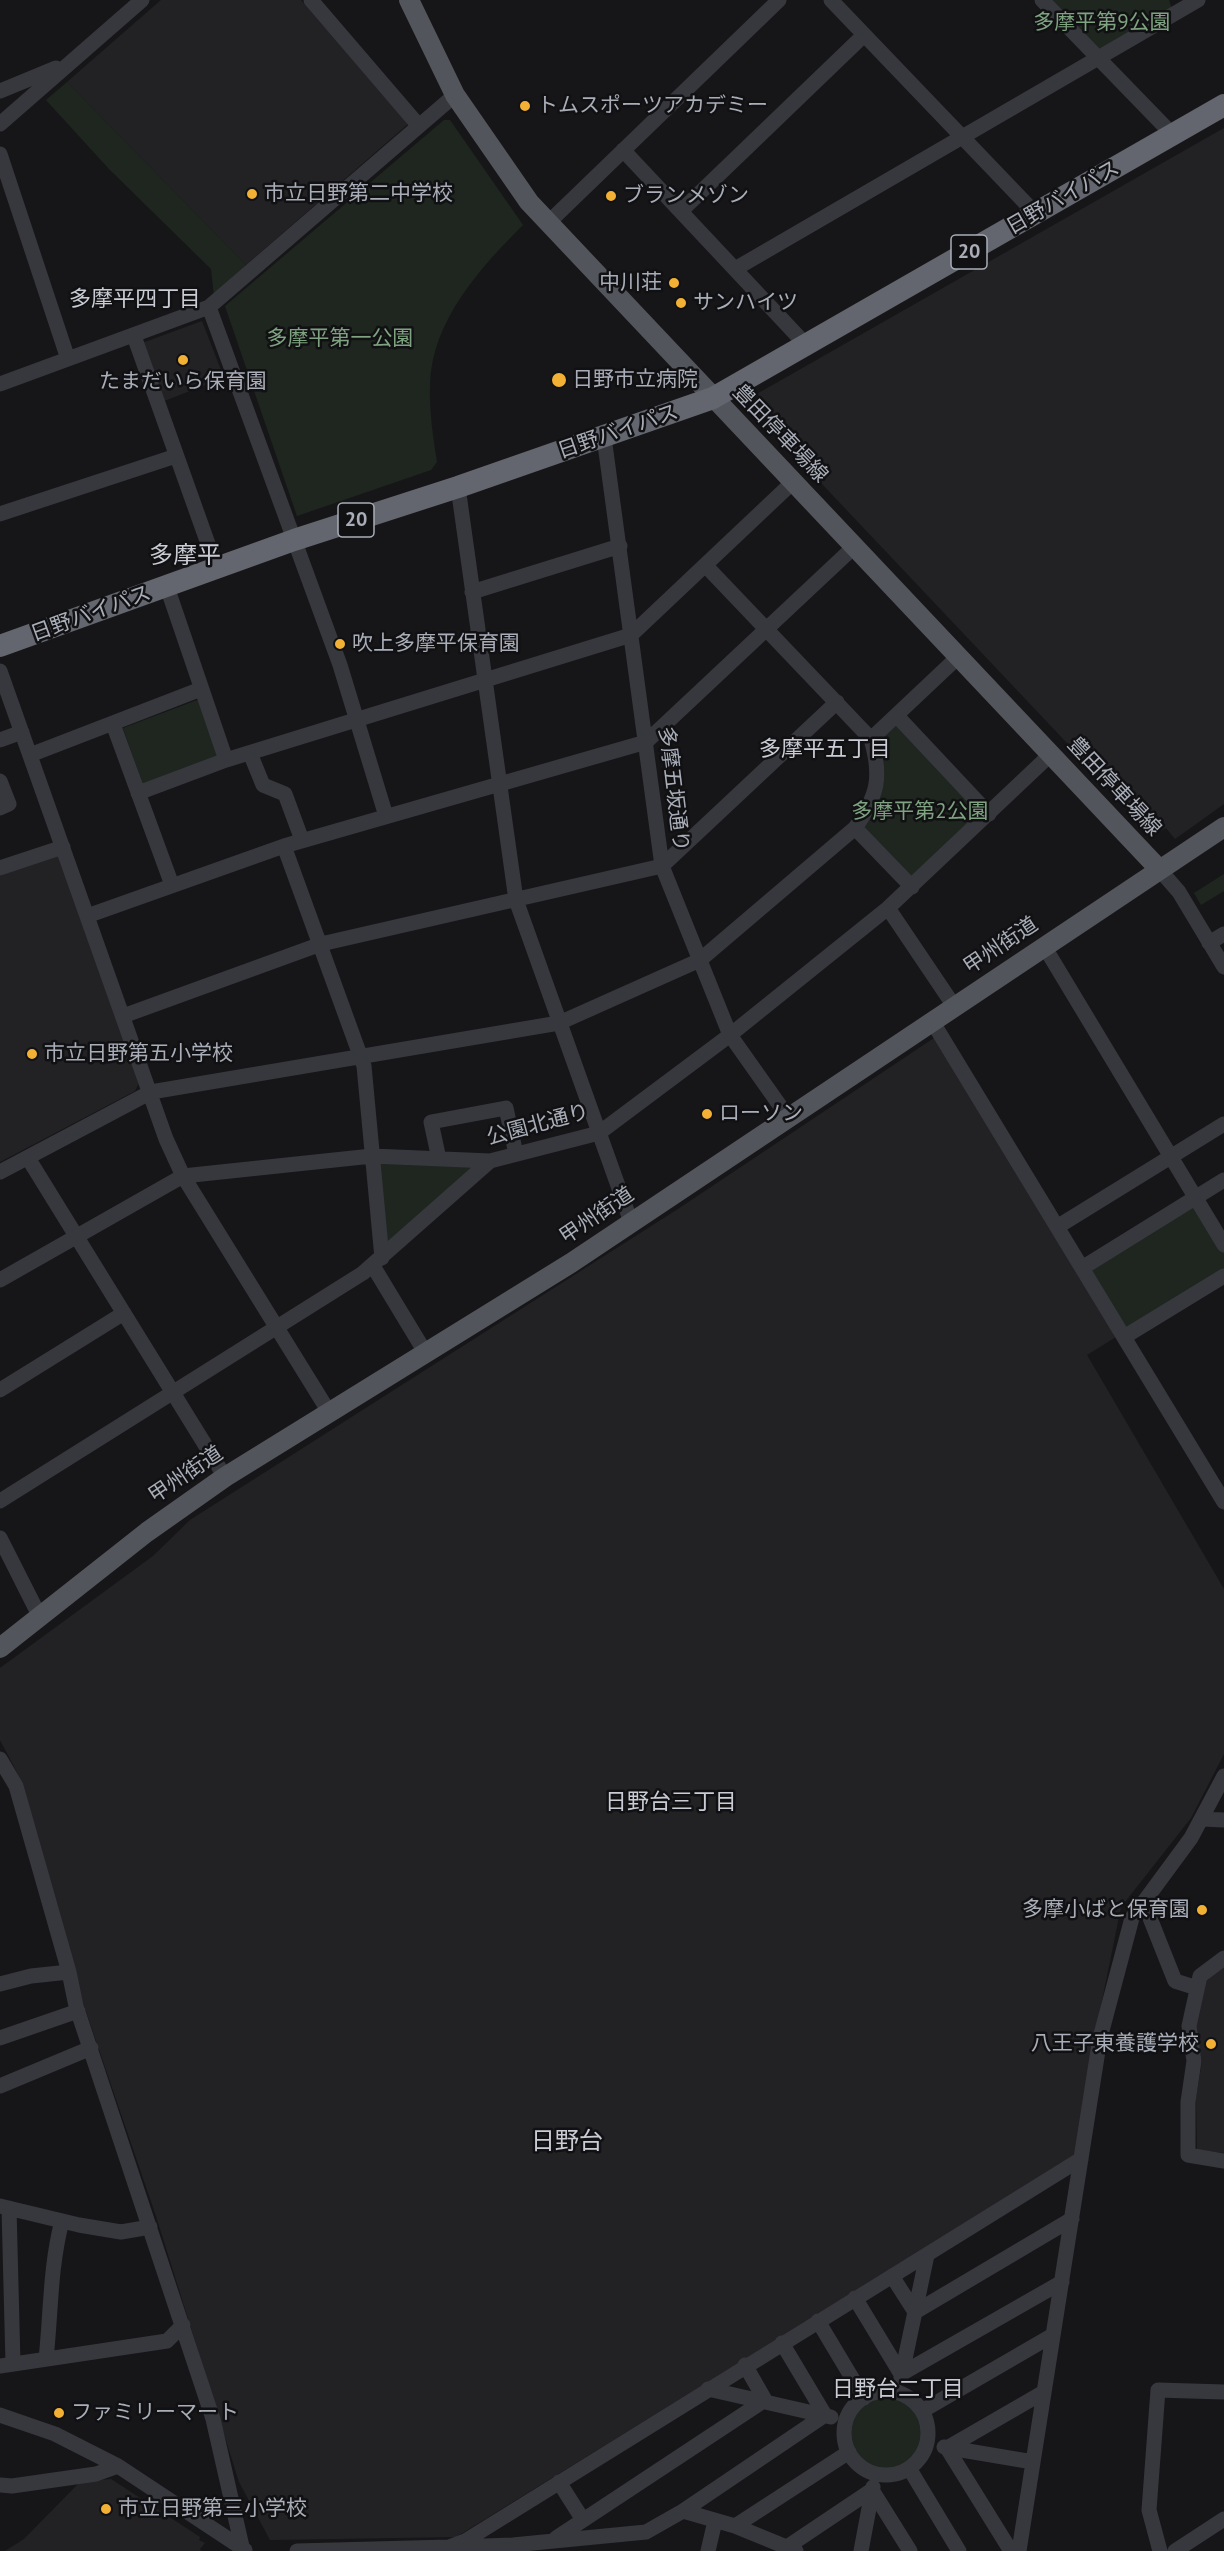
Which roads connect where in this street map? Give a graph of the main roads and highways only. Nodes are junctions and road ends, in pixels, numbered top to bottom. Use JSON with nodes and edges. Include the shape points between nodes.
{"nodes":[{"id":1,"x":409,"y":0,"type":"edge"},
{"id":2,"x":1224,"y":105,"type":"edge"},
{"id":3,"x":713,"y":399,"type":"junction"},
{"id":4,"x":0,"y":646,"type":"edge"},
{"id":5,"x":1224,"y":827,"type":"edge"},
{"id":6,"x":1159,"y":869,"type":"junction"},
{"id":7,"x":0,"y":1648,"type":"edge"}],
"edges":[{"from":1,"to":3,"type":"main road","name":"豊田停車場線","via":[[455,95],[503,167],[548,223]]},
{"from":2,"to":3,"type":"highway","name":"日野バイパス","number":"20"},
{"from":3,"to":4,"type":"highway","name":"日野バイパス","number":"20","via":[[294,540]]},
{"from":3,"to":6,"type":"main road","name":"豊田停車場線","via":[[856,545]]},
{"from":5,"to":6,"type":"main road","name":"甲州街道"},
{"from":6,"to":7,"type":"main road","name":"甲州街道","via":[[571,1263],[225,1477],[147,1532]]}]}
